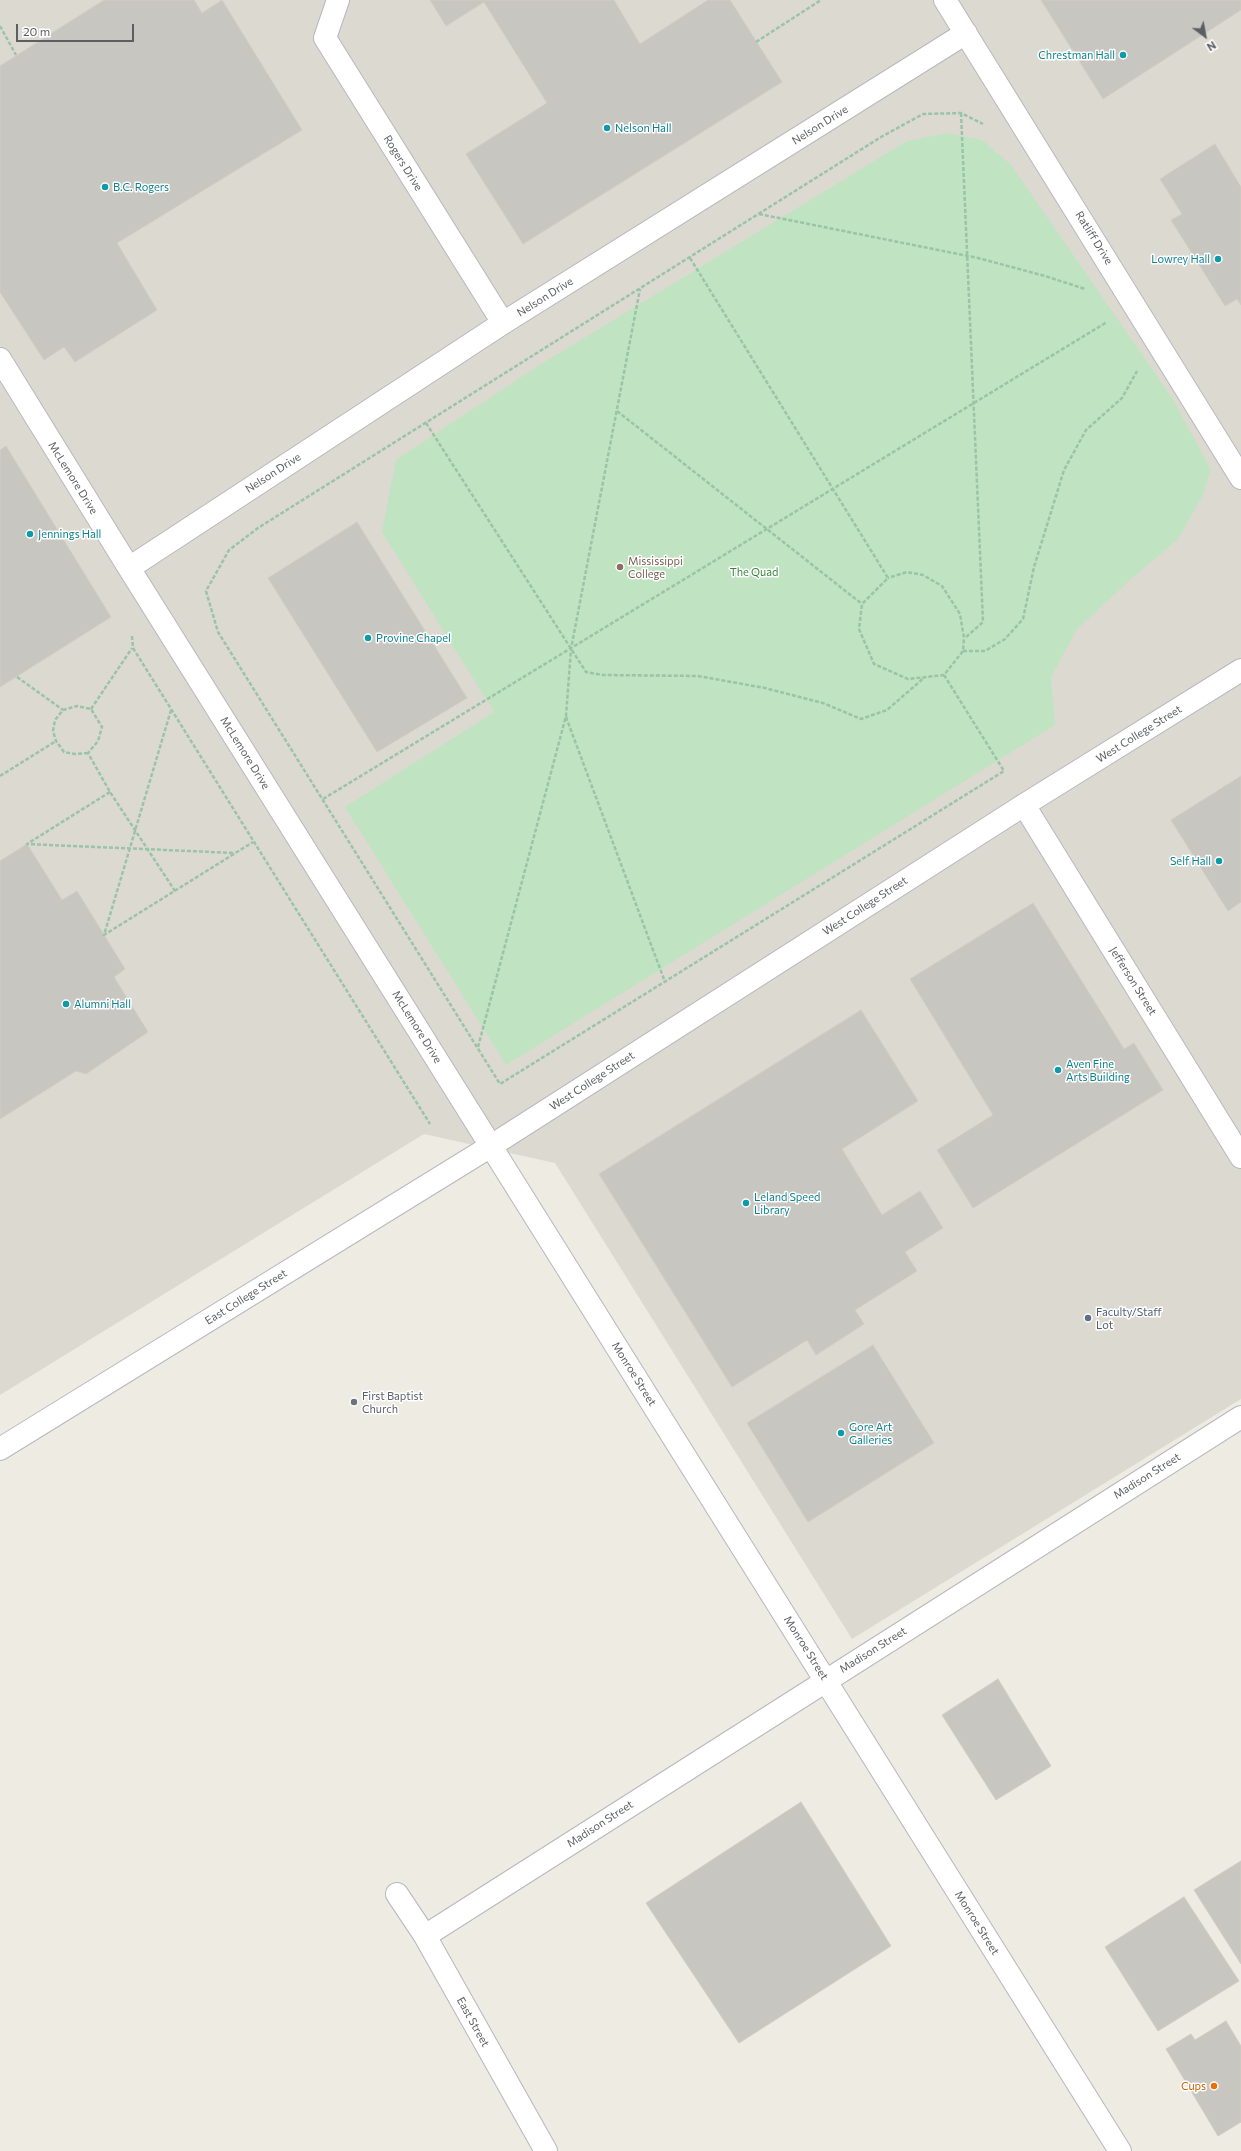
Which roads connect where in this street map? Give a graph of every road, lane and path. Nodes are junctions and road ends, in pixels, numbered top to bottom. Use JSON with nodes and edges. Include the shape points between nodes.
{"nodes":[{"id":1,"x":338,"y":0,"type":"edge"},
{"id":2,"x":821,"y":0,"type":"edge"},
{"id":3,"x":945,"y":0,"type":"edge"},
{"id":4,"x":0,"y":26,"type":"edge"},
{"id":5,"x":966,"y":33,"type":"junction"},
{"id":6,"x":756,"y":42,"type":"dead end"},
{"id":7,"x":16,"y":55,"type":"dead end"},
{"id":8,"x":759,"y":214,"type":"junction"},
{"id":9,"x":968,"y":256,"type":"junction"},
{"id":10,"x":690,"y":258,"type":"junction"},
{"id":11,"x":640,"y":288,"type":"junction"},
{"id":12,"x":1090,"y":291,"type":"dead end"},
{"id":13,"x":1108,"y":322,"type":"dead end"},
{"id":14,"x":503,"y":323,"type":"junction"},
{"id":15,"x":1148,"y":327,"type":"junction"},
{"id":16,"x":0,"y":359,"type":"edge"},
{"id":17,"x":974,"y":403,"type":"junction"},
{"id":18,"x":617,"y":411,"type":"junction"},
{"id":19,"x":426,"y":423,"type":"junction"},
{"id":20,"x":1241,"y":478,"type":"edge"},
{"id":21,"x":833,"y":489,"type":"junction"},
{"id":22,"x":767,"y":529,"type":"junction"},
{"id":23,"x":128,"y":568,"type":"junction"},
{"id":24,"x":888,"y":578,"type":"junction"},
{"id":25,"x":150,"y":601,"type":"junction"},
{"id":26,"x":862,"y":604,"type":"junction"},
{"id":27,"x":964,"y":638,"type":"junction"},
{"id":28,"x":132,"y":648,"type":"junction"},
{"id":29,"x":571,"y":649,"type":"junction"},
{"id":30,"x":963,"y":651,"type":"junction"},
{"id":31,"x":1241,"y":670,"type":"edge"},
{"id":32,"x":944,"y":675,"type":"junction"},
{"id":33,"x":16,"y":677,"type":"dead end"},
{"id":34,"x":926,"y":677,"type":"junction"},
{"id":35,"x":91,"y":709,"type":"junction"},
{"id":36,"x":63,"y":710,"type":"junction"},
{"id":37,"x":171,"y":710,"type":"junction"},
{"id":38,"x":566,"y":716,"type":"junction"},
{"id":39,"x":56,"y":741,"type":"junction"},
{"id":40,"x":88,"y":753,"type":"junction"},
{"id":41,"x":0,"y":776,"type":"edge"},
{"id":42,"x":110,"y":792,"type":"junction"},
{"id":43,"x":323,"y":799,"type":"junction"},
{"id":44,"x":1024,"y":805,"type":"junction"},
{"id":45,"x":135,"y":831,"type":"junction"},
{"id":46,"x":254,"y":842,"type":"junction"},
{"id":47,"x":130,"y":848,"type":"junction"},
{"id":48,"x":147,"y":849,"type":"junction"},
{"id":49,"x":236,"y":853,"type":"junction"},
{"id":50,"x":175,"y":891,"type":"junction"},
{"id":51,"x":665,"y":982,"type":"junction"},
{"id":52,"x":478,"y":1048,"type":"junction"},
{"id":53,"x":430,"y":1124,"type":"dead end"},
{"id":54,"x":491,"y":1146,"type":"junction"},
{"id":55,"x":1241,"y":1157,"type":"edge"},
{"id":56,"x":1241,"y":1417,"type":"edge"},
{"id":57,"x":0,"y":1449,"type":"edge"},
{"id":58,"x":826,"y":1680,"type":"junction"},
{"id":59,"x":397,"y":1894,"type":"dead end"},
{"id":60,"x":425,"y":1936,"type":"junction"},
{"id":61,"x":546,"y":2151,"type":"edge"},
{"id":62,"x":1120,"y":2151,"type":"edge"}],
"edges":[{"from":1,"to":14,"type":"street","name":"Rogers Drive","via":[[325,38]]},
{"from":2,"to":6,"type":"path"},
{"from":3,"to":5,"type":"street","name":"Ratliff Drive"},
{"from":4,"to":7,"type":"path"},
{"from":5,"to":14,"type":"street","name":"Nelson Drive"},
{"from":5,"to":15,"type":"street","name":"Ratliff Drive"},
{"from":8,"to":9,"type":"path"},
{"from":8,"to":9,"type":"path","via":[[881,137],[923,114],[961,113]]},
{"from":8,"to":10,"type":"path"},
{"from":9,"to":12,"type":"path","via":[[1045,276]]},
{"from":9,"to":17,"type":"path"},
{"from":10,"to":11,"type":"path"},
{"from":10,"to":21,"type":"path"},
{"from":11,"to":18,"type":"path"},
{"from":11,"to":19,"type":"path"},
{"from":13,"to":17,"type":"path"},
{"from":14,"to":23,"type":"street","name":"Nelson Drive"},
{"from":15,"to":20,"type":"street","name":"Ratliff Drive"},
{"from":15,"to":30,"type":"path","via":[[1143,360],[1122,398],[1086,430],[1064,470],[1034,566],[1023,619],[1005,639],[985,651]]},
{"from":16,"to":23,"type":"street","name":"McLemore Drive"},
{"from":17,"to":21,"type":"path"},
{"from":17,"to":27,"type":"path","via":[[983,622]]},
{"from":18,"to":22,"type":"path"},
{"from":18,"to":29,"type":"path"},
{"from":19,"to":29,"type":"path"},
{"from":19,"to":43,"type":"path","via":[[258,528],[229,550],[206,591],[218,632]]},
{"from":21,"to":22,"type":"path"},
{"from":21,"to":24,"type":"path"},
{"from":22,"to":26,"type":"path"},
{"from":22,"to":29,"type":"path"},
{"from":23,"to":25,"type":"street","name":"McLemore Drive"},
{"from":24,"to":26,"type":"path"},
{"from":24,"to":27,"type":"path","via":[[907,572],[923,575],[942,586],[960,614]]},
{"from":25,"to":28,"type":"path","via":[[132,627]]},
{"from":25,"to":54,"type":"street","name":"McLemore Drive"},
{"from":26,"to":34,"type":"path","via":[[859,629],[874,664],[908,679]]},
{"from":27,"to":30,"type":"path"},
{"from":28,"to":35,"type":"path"},
{"from":28,"to":37,"type":"path"},
{"from":29,"to":34,"type":"path","via":[[586,672],[602,675],[705,678],[765,688],[823,703],[861,719],[887,710]]},
{"from":29,"to":38,"type":"path"},
{"from":29,"to":43,"type":"path"},
{"from":30,"to":32,"type":"path"},
{"from":31,"to":44,"type":"street","name":"West College Street"},
{"from":32,"to":34,"type":"path"},
{"from":32,"to":51,"type":"path","via":[[1004,771]]},
{"from":33,"to":36,"type":"path"},
{"from":35,"to":36,"type":"path","via":[[77,706]]},
{"from":35,"to":40,"type":"path","via":[[102,726],[98,741]]},
{"from":36,"to":39,"type":"path","via":[[55,720],[53,731]]},
{"from":37,"to":45,"type":"path"},
{"from":37,"to":46,"type":"path"},
{"from":38,"to":51,"type":"path"},
{"from":38,"to":52,"type":"path"},
{"from":39,"to":40,"type":"path","via":[[64,752]]},
{"from":39,"to":41,"type":"path"},
{"from":40,"to":42,"type":"path"},
{"from":42,"to":45,"type":"path"},
{"from":42,"to":47,"type":"path","via":[[28,844]]},
{"from":43,"to":52,"type":"path"},
{"from":44,"to":54,"type":"street","name":"West College Street"},
{"from":44,"to":55,"type":"street","name":"Jefferson Street"},
{"from":45,"to":47,"type":"path"},
{"from":45,"to":48,"type":"path"},
{"from":46,"to":49,"type":"path"},
{"from":46,"to":53,"type":"path"},
{"from":47,"to":48,"type":"path"},
{"from":47,"to":50,"type":"path","via":[[104,935]]},
{"from":48,"to":49,"type":"path"},
{"from":48,"to":50,"type":"path"},
{"from":49,"to":50,"type":"path"},
{"from":51,"to":52,"type":"path","via":[[500,1084]]},
{"from":54,"to":57,"type":"street","name":"East College Street"},
{"from":54,"to":58,"type":"street","name":"Monroe Street"},
{"from":56,"to":58,"type":"street","name":"Madison Street"},
{"from":58,"to":60,"type":"street","name":"Madison Street"},
{"from":58,"to":62,"type":"street","name":"Monroe Street"},
{"from":59,"to":60,"type":"street","name":"East Street"},
{"from":60,"to":61,"type":"street","name":"East Street"}]}
